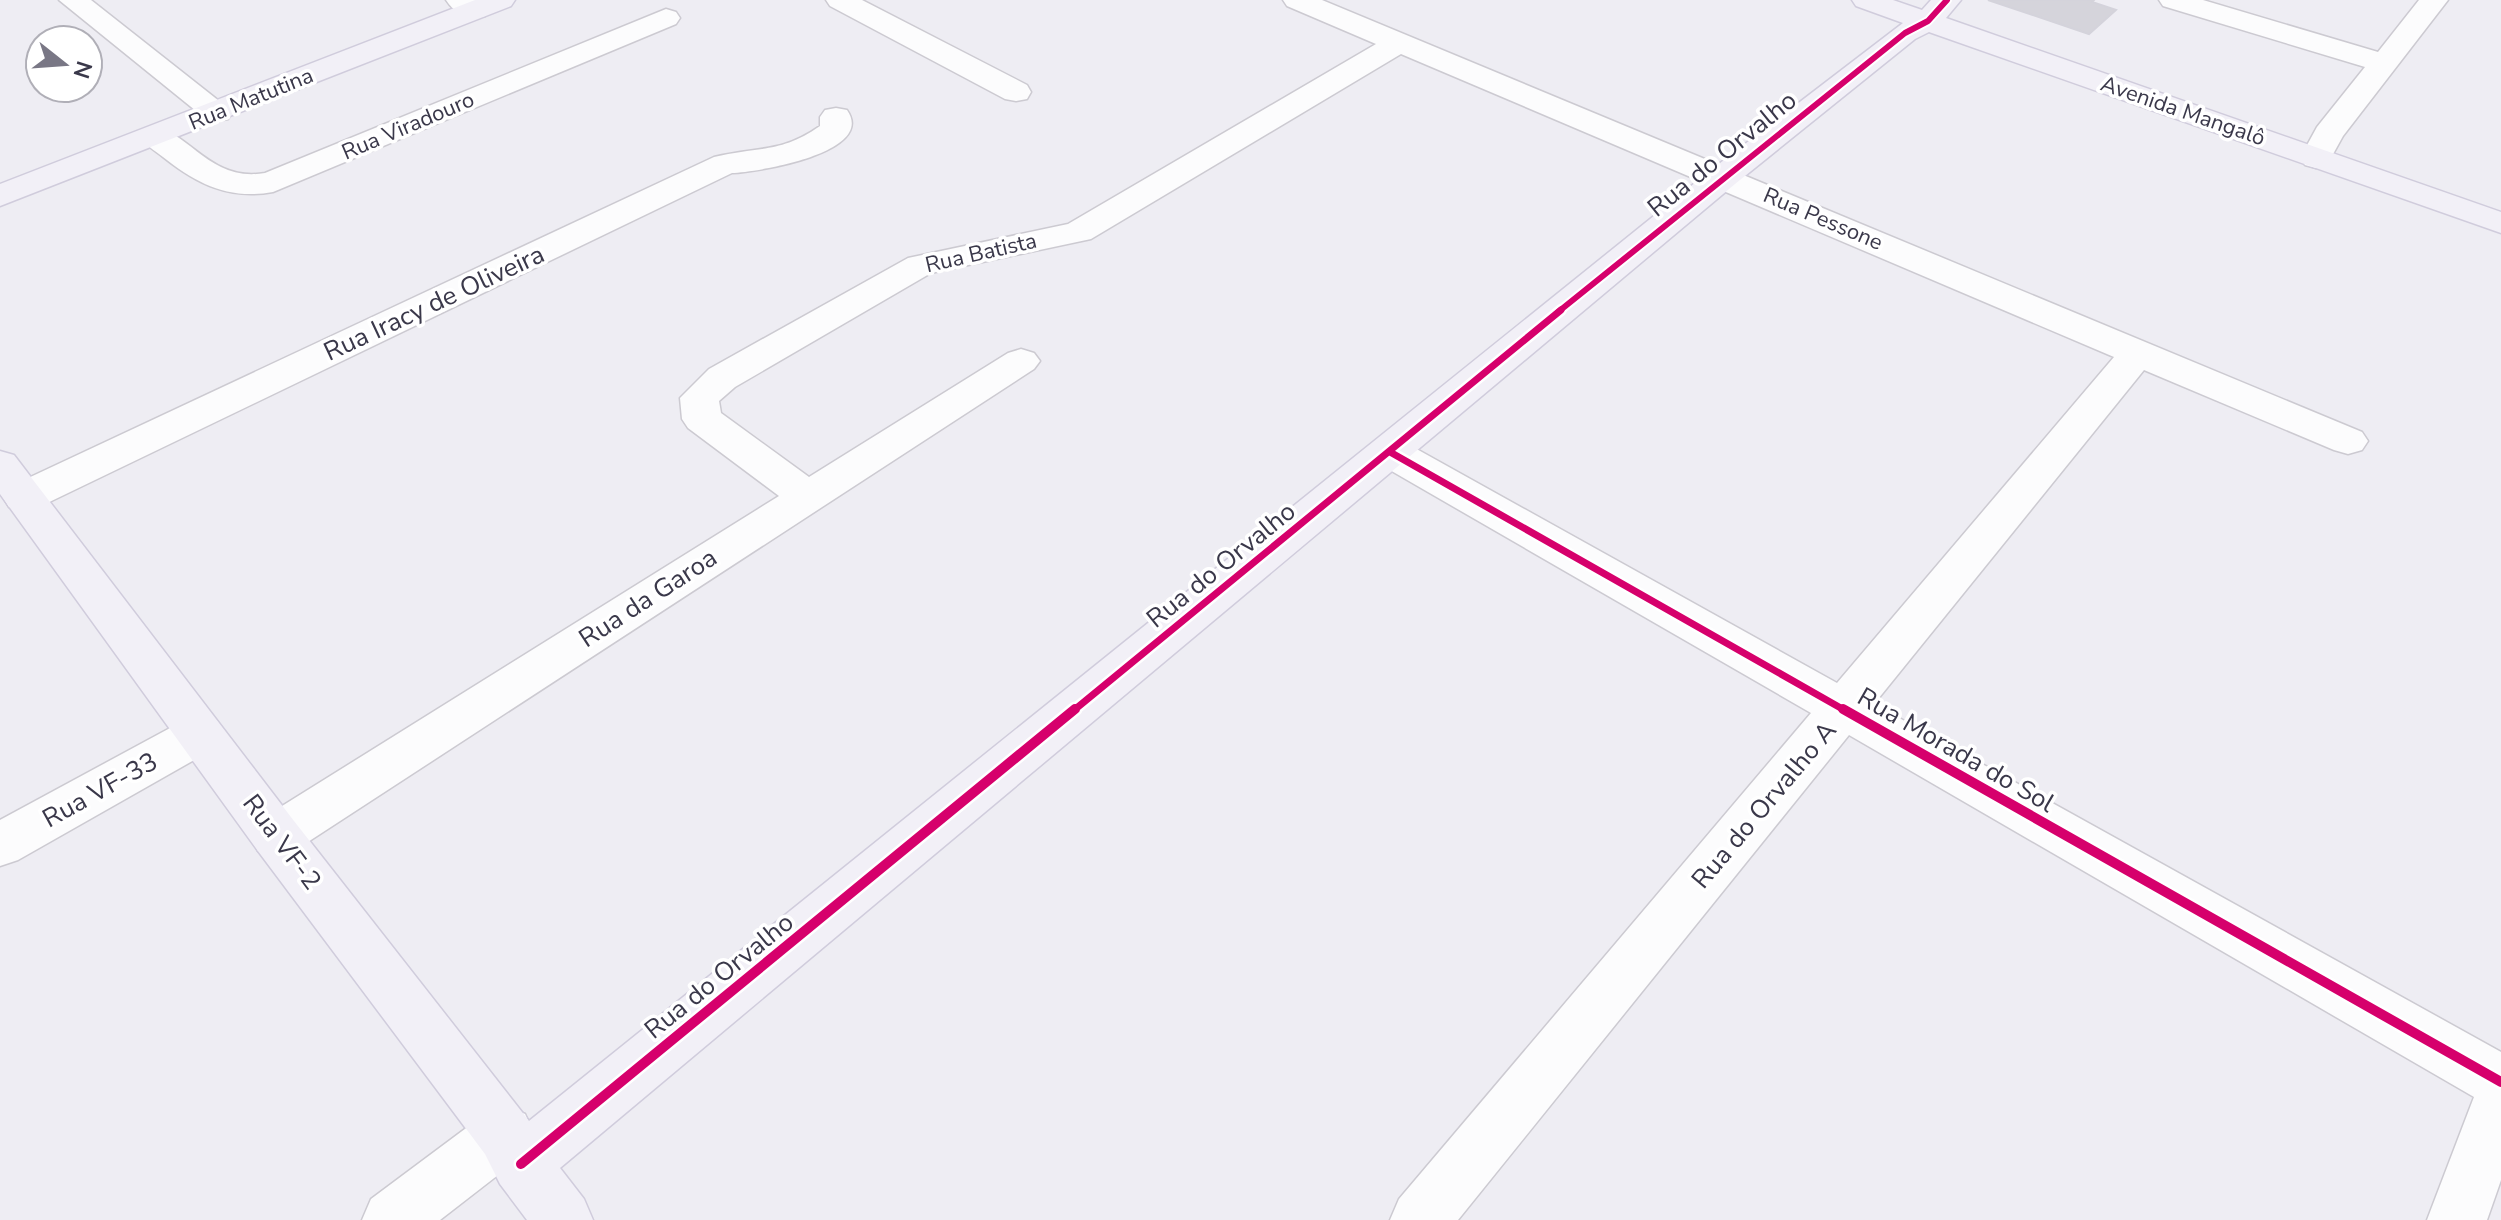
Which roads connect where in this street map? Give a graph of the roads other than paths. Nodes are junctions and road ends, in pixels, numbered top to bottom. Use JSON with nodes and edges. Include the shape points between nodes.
{"nodes":[{"id":1,"x":73,"y":0,"type":"edge"},
{"id":2,"x":840,"y":0,"type":"edge"},
{"id":3,"x":1297,"y":0,"type":"edge"},
{"id":4,"x":1866,"y":0,"type":"edge"},
{"id":5,"x":2173,"y":0,"type":"edge"},
{"id":6,"x":2434,"y":0,"type":"edge"},
{"id":7,"x":479,"y":3,"type":"edge"},
{"id":8,"x":1938,"y":11,"type":"edge"},
{"id":9,"x":666,"y":18,"type":"dead end"},
{"id":10,"x":1399,"y":43,"type":"junction"},
{"id":11,"x":2384,"y":63,"type":"junction"},
{"id":12,"x":1016,"y":92,"type":"dead end"},
{"id":13,"x":217,"y":112,"type":"junction"},
{"id":14,"x":836,"y":117,"type":"dead end"},
{"id":15,"x":155,"y":136,"type":"junction"},
{"id":16,"x":2316,"y":158,"type":"junction"},
{"id":17,"x":1723,"y":177,"type":"junction"},
{"id":18,"x":0,"y":196,"type":"edge"},
{"id":19,"x":2501,"y":223,"type":"edge"},
{"id":20,"x":2138,"y":352,"type":"junction"},
{"id":21,"x":1021,"y":361,"type":"dead end"},
{"id":22,"x":2348,"y":441,"type":"dead end"},
{"id":23,"x":1390,"y":452,"type":"junction"},
{"id":24,"x":12,"y":481,"type":"edge"},
{"id":25,"x":807,"y":496,"type":"junction"},
{"id":26,"x":1844,"y":709,"type":"junction"},
{"id":27,"x":200,"y":734,"type":"junction"},
{"id":28,"x":276,"y":836,"type":"junction"},
{"id":29,"x":0,"y":845,"type":"edge"},
{"id":30,"x":2501,"y":1082,"type":"edge"},
{"id":31,"x":2501,"y":1099,"type":"edge"},
{"id":32,"x":513,"y":1149,"type":"junction"},
{"id":33,"x":392,"y":1220,"type":"edge"},
{"id":34,"x":563,"y":1220,"type":"edge"},
{"id":35,"x":1420,"y":1220,"type":"edge"},
{"id":36,"x":2457,"y":1220,"type":"edge"}],
"edges":[{"from":1,"to":13,"type":"street"},
{"from":2,"to":12,"type":"street"},
{"from":3,"to":10,"type":"street","name":"Rua Pessone"},
{"from":4,"to":8,"type":"street","name":"Avenida Mangalô"},
{"from":5,"to":11,"type":"street"},
{"from":6,"to":11,"type":"street"},
{"from":7,"to":13,"type":"street","name":"Rua Matutina"},
{"from":8,"to":16,"type":"street","name":"Avenida Mangalô"},
{"from":8,"to":17,"type":"street","name":"Rua do Orvalho"},
{"from":9,"to":15,"type":"street","name":"Rua Viradouro","via":[[251,188],[218,181]]},
{"from":10,"to":17,"type":"street","name":"Rua Pessone"},
{"from":10,"to":25,"type":"street","name":"Rua Batista","via":[[1079,232],[920,265],[722,378],[699,398],[702,419]]},
{"from":11,"to":16,"type":"street","via":[[2328,134]]},
{"from":13,"to":15,"type":"street","name":"Rua Matutina"},
{"from":14,"to":24,"type":"street","name":"Rua Iracy de Oliveira","via":[[836,129],[811,148],[760,163],[726,164]]},
{"from":15,"to":18,"type":"street","name":"Rua Matutina"},
{"from":16,"to":19,"type":"street","name":"Avenida Mangalô"},
{"from":17,"to":20,"type":"street","name":"Rua Pessone"},
{"from":17,"to":23,"type":"street","name":"Rua do Orvalho"},
{"from":20,"to":22,"type":"street","name":"Rua Pessone"},
{"from":20,"to":26,"type":"street","name":"Rua do Orvalho A"},
{"from":21,"to":25,"type":"street","name":"Rua da Garoa"},
{"from":23,"to":26,"type":"street","name":"Rua Morada do Sol"},
{"from":23,"to":32,"type":"street","name":"Rua do Orvalho"},
{"from":24,"to":27,"type":"street","name":"Rua VF-2"},
{"from":25,"to":28,"type":"street","name":"Rua da Garoa"},
{"from":26,"to":30,"type":"street","name":"Rua Morada do Sol"},
{"from":26,"to":35,"type":"street","name":"Rua do Orvalho A"},
{"from":27,"to":28,"type":"street","name":"Rua VF-2"},
{"from":27,"to":29,"type":"street","name":"Rua VF-33"},
{"from":28,"to":32,"type":"street","name":"Rua VF-2"},
{"from":31,"to":36,"type":"street"},
{"from":32,"to":33,"type":"street"},
{"from":32,"to":34,"type":"street","name":"Rua VF-2"}]}
